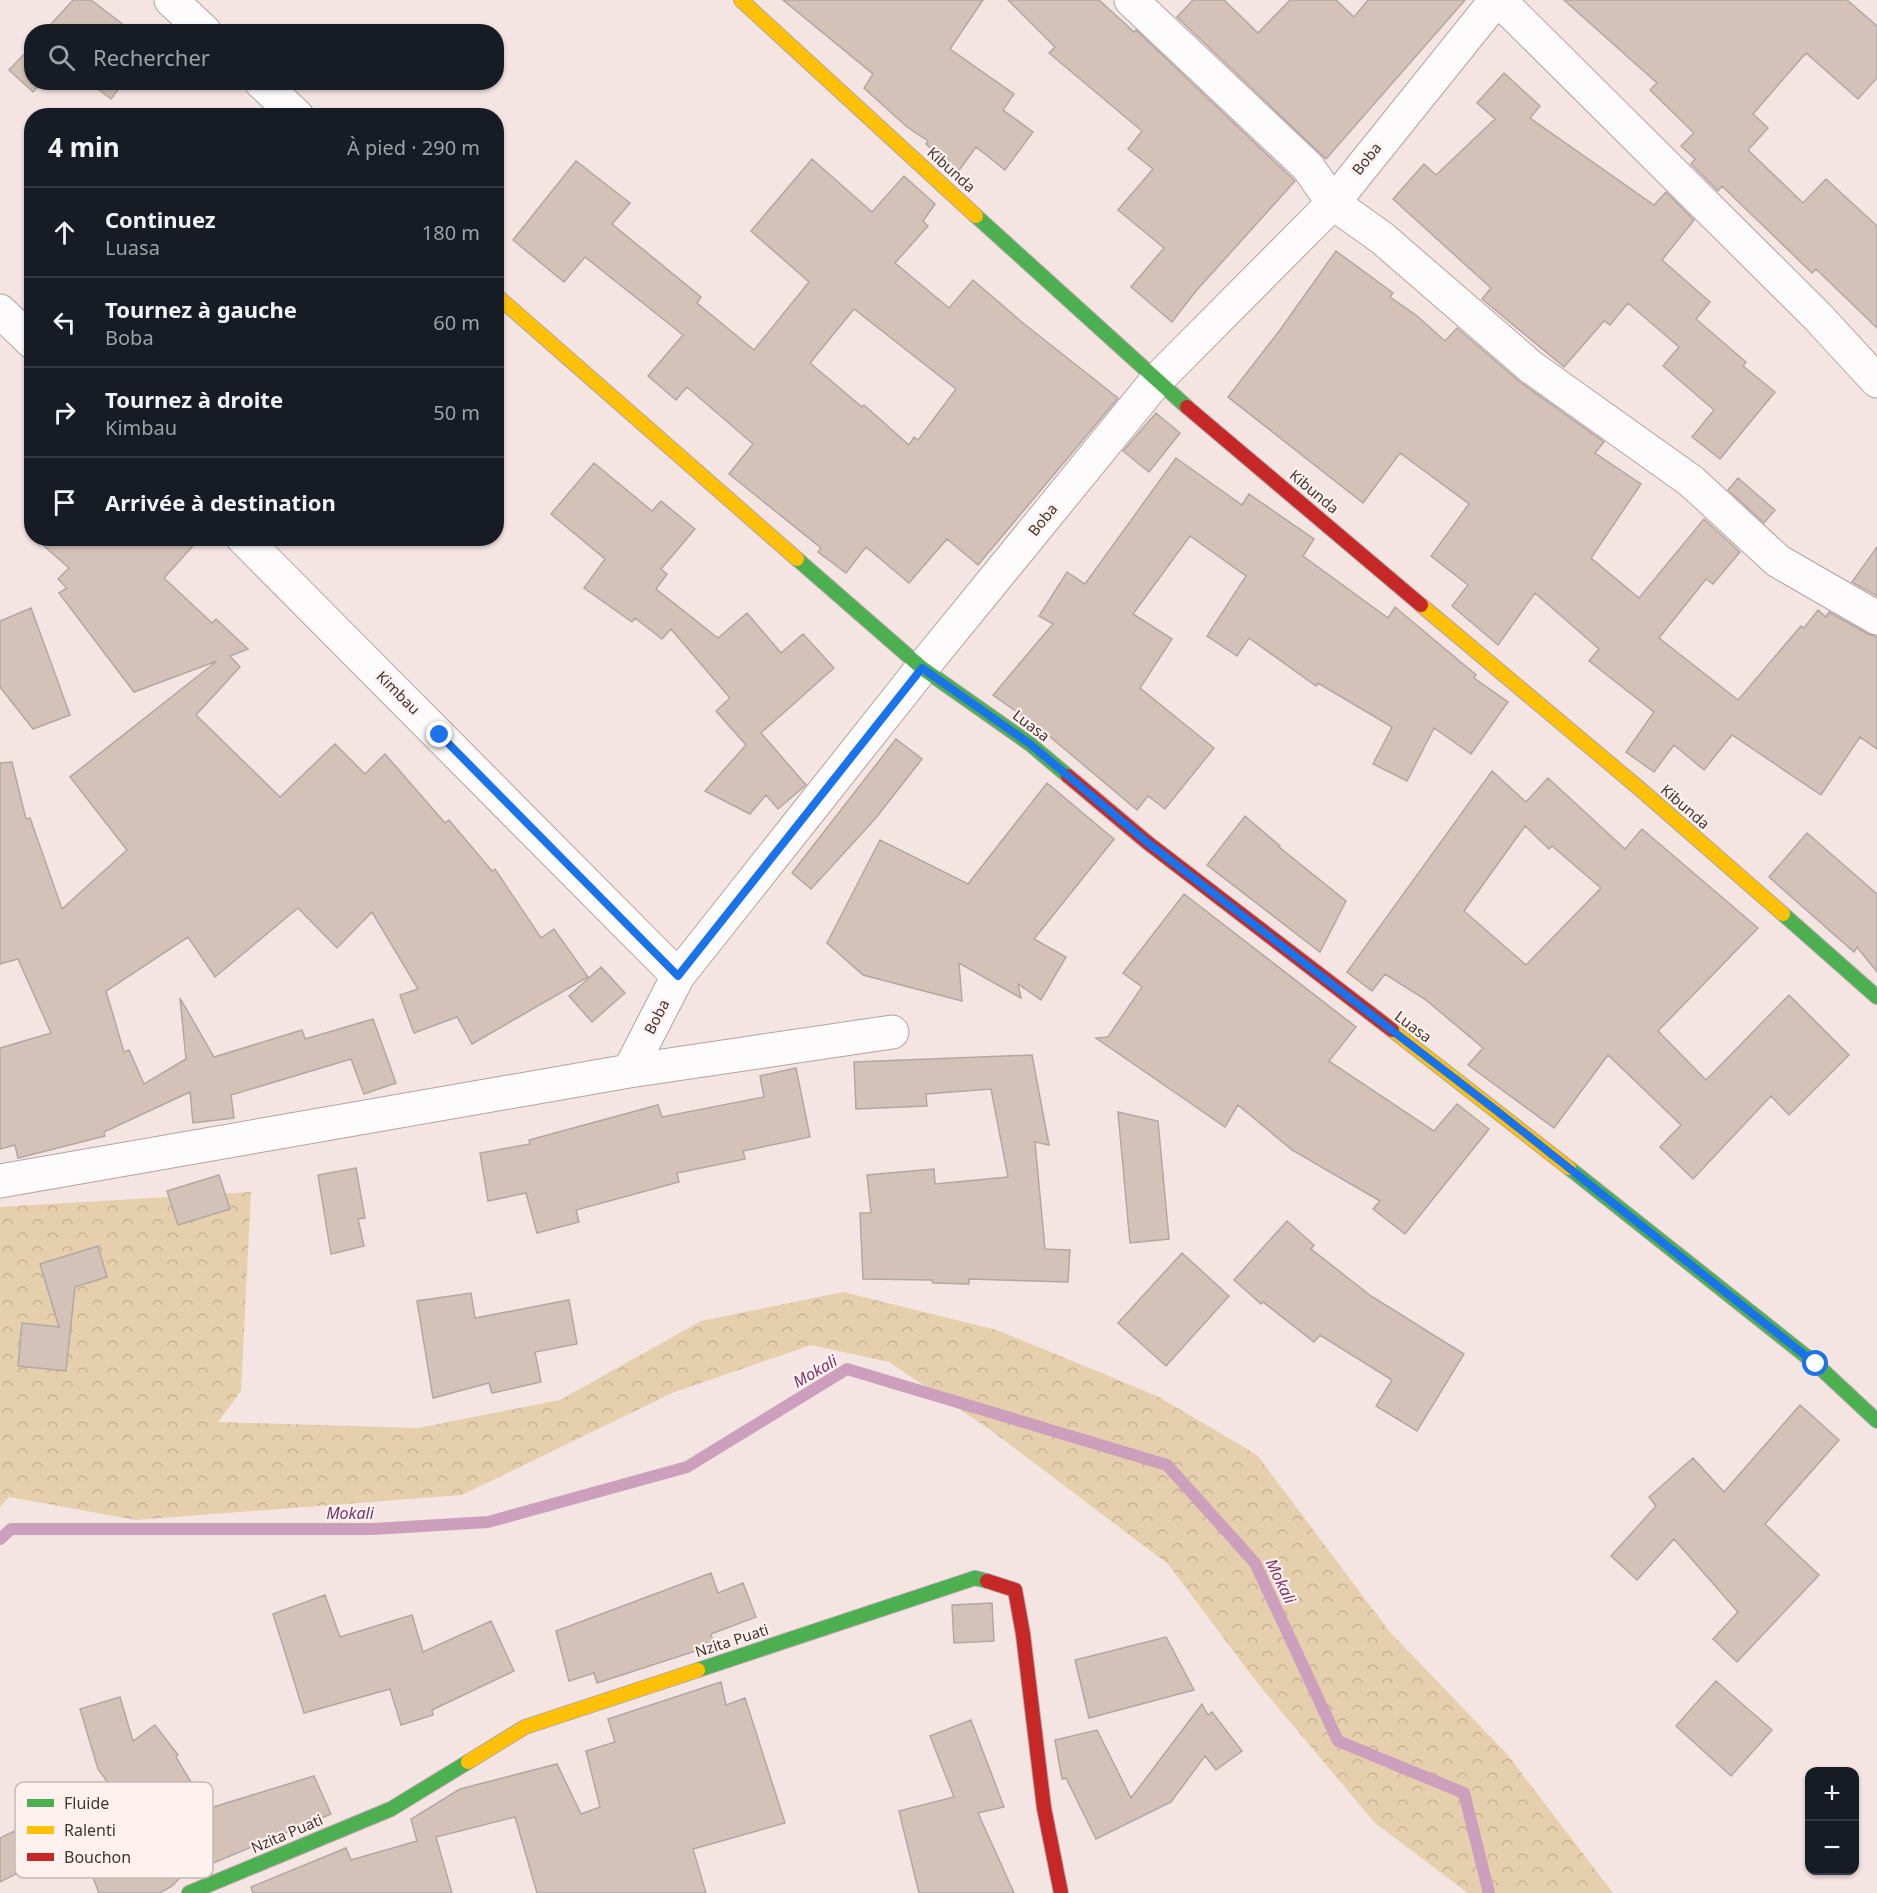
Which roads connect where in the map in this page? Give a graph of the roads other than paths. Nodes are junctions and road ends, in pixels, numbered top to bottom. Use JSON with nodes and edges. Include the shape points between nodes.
{"nodes":[{"id":1,"x":171,"y":0,"type":"edge"},
{"id":2,"x":741,"y":0,"type":"edge"},
{"id":3,"x":1131,"y":0,"type":"edge"},
{"id":4,"x":1498,"y":0,"type":"edge"},
{"id":5,"x":196,"y":24,"type":"edge"},
{"id":6,"x":269,"y":90,"type":"edge"},
{"id":7,"x":289,"y":108,"type":"edge"},
{"id":8,"x":1333,"y":203,"type":"junction"},
{"id":9,"x":504,"y":302,"type":"edge"},
{"id":10,"x":0,"y":311,"type":"edge"},
{"id":11,"x":24,"y":334,"type":"edge"},
{"id":12,"x":1156,"y":381,"type":"junction"},
{"id":13,"x":1877,"y":381,"type":"edge"},
{"id":14,"x":251,"y":546,"type":"edge"},
{"id":15,"x":1877,"y":618,"type":"edge"},
{"id":16,"x":922,"y":668,"type":"junction"},
{"id":17,"x":678,"y":976,"type":"junction"},
{"id":18,"x":1877,"y":997,"type":"edge"},
{"id":19,"x":892,"y":1032,"type":"dead end"},
{"id":20,"x":629,"y":1071,"type":"junction"},
{"id":21,"x":0,"y":1181,"type":"edge"},
{"id":22,"x":1877,"y":1421,"type":"edge"},
{"id":23,"x":189,"y":1893,"type":"edge"},
{"id":24,"x":1060,"y":1893,"type":"edge"}],
"edges":[{"from":1,"to":5,"type":"street"},
{"from":2,"to":12,"type":"street","name":"Kibunda"},
{"from":3,"to":8,"type":"street","via":[[1308,166]]},
{"from":4,"to":8,"type":"street","name":"Boba"},
{"from":4,"to":13,"type":"street","via":[[1818,316]]},
{"from":6,"to":7,"type":"street"},
{"from":8,"to":12,"type":"street","name":"Boba"},
{"from":8,"to":15,"type":"street","via":[[1382,238],[1531,367],[1691,481],[1778,561]]},
{"from":9,"to":16,"type":"street","name":"Luasa"},
{"from":10,"to":11,"type":"street"},
{"from":12,"to":16,"type":"street","name":"Boba"},
{"from":12,"to":18,"type":"street","name":"Kibunda","via":[[1640,789]]},
{"from":14,"to":17,"type":"street","name":"Kimbau"},
{"from":16,"to":17,"type":"street","name":"Boba"},
{"from":16,"to":22,"type":"street","name":"Luasa","via":[[1030,744],[1148,843],[1497,1111],[1816,1364]]},
{"from":17,"to":20,"type":"street","name":"Boba"},
{"from":19,"to":20,"type":"street"},
{"from":20,"to":21,"type":"street"},
{"from":23,"to":24,"type":"street","name":"Nzita Puati","via":[[391,1809],[525,1727],[975,1578],[1015,1590],[1044,1808]]}]}
